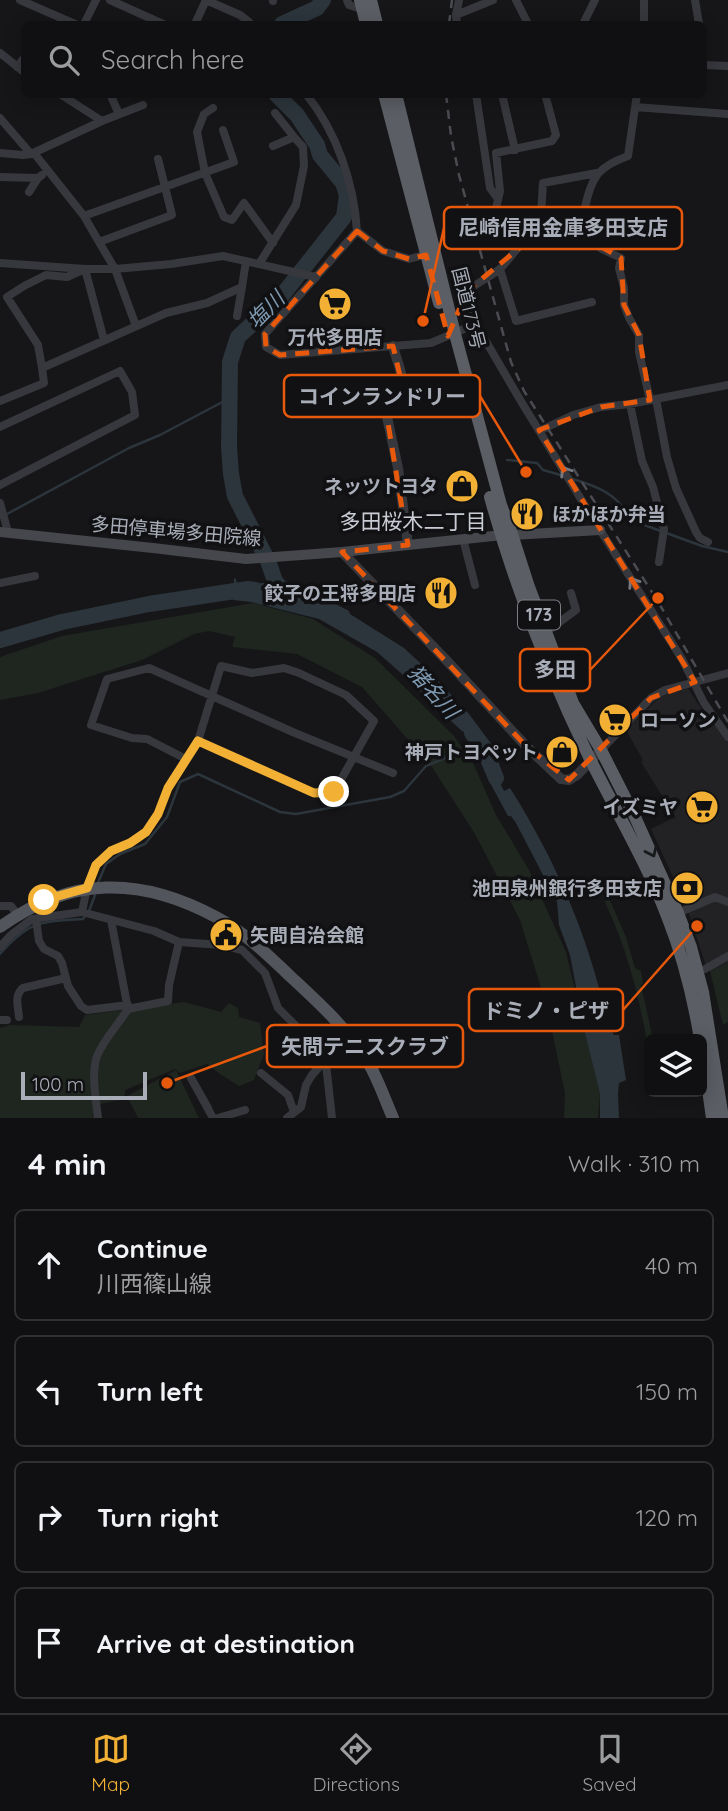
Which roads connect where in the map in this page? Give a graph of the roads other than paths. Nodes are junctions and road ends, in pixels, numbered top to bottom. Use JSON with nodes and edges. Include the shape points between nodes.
{"nodes":[{"id":1,"x":19,"y":0,"type":"edge"},
{"id":2,"x":96,"y":0,"type":"edge"},
{"id":3,"x":110,"y":0,"type":"edge"},
{"id":4,"x":206,"y":0,"type":"edge"},
{"id":5,"x":347,"y":0,"type":"edge"},
{"id":6,"x":459,"y":0,"type":"edge"},
{"id":7,"x":494,"y":0,"type":"edge"},
{"id":8,"x":516,"y":0,"type":"edge"},
{"id":9,"x":595,"y":0,"type":"edge"},
{"id":10,"x":644,"y":0,"type":"edge"},
{"id":11,"x":695,"y":0,"type":"edge"},
{"id":12,"x":369,"y":9,"type":"edge"},
{"id":13,"x":457,"y":20,"type":"edge"},
{"id":14,"x":68,"y":21,"type":"edge"},
{"id":15,"x":86,"y":21,"type":"edge"},
{"id":16,"x":156,"y":21,"type":"edge"},
{"id":17,"x":196,"y":21,"type":"edge"},
{"id":18,"x":248,"y":21,"type":"edge"},
{"id":19,"x":526,"y":21,"type":"edge"},
{"id":20,"x":584,"y":21,"type":"edge"},
{"id":21,"x":644,"y":21,"type":"edge"},
{"id":22,"x":698,"y":21,"type":"edge"},
{"id":23,"x":0,"y":53,"type":"edge"},
{"id":24,"x":707,"y":65,"type":"edge"},
{"id":25,"x":728,"y":66,"type":"edge"},
{"id":26,"x":21,"y":70,"type":"edge"},
{"id":27,"x":66,"y":98,"type":"edge"},
{"id":28,"x":112,"y":98,"type":"edge"},
{"id":29,"x":309,"y":98,"type":"edge"},
{"id":30,"x":385,"y":98,"type":"edge"},
{"id":31,"x":397,"y":98,"type":"edge"},
{"id":32,"x":477,"y":98,"type":"edge"},
{"id":33,"x":503,"y":98,"type":"edge"},
{"id":34,"x":546,"y":98,"type":"edge"},
{"id":35,"x":636,"y":98,"type":"edge"},
{"id":36,"x":143,"y":105,"type":"dead end"},
{"id":37,"x":635,"y":107,"type":"junction"},
{"id":38,"x":213,"y":108,"type":"dead end"},
{"id":39,"x":275,"y":113,"type":"dead end"},
{"id":40,"x":119,"y":114,"type":"junction"},
{"id":41,"x":728,"y":114,"type":"edge"},
{"id":42,"x":0,"y":118,"type":"edge"},
{"id":43,"x":102,"y":121,"type":"junction"},
{"id":44,"x":223,"y":130,"type":"dead end"},
{"id":45,"x":293,"y":137,"type":"junction"},
{"id":46,"x":273,"y":146,"type":"dead end"},
{"id":47,"x":515,"y":150,"type":"junction"},
{"id":48,"x":32,"y":153,"type":"junction"},
{"id":49,"x":0,"y":154,"type":"edge"},
{"id":50,"x":158,"y":159,"type":"dead end"},
{"id":51,"x":48,"y":171,"type":"junction"},
{"id":52,"x":205,"y":173,"type":"junction"},
{"id":53,"x":597,"y":173,"type":"junction"},
{"id":54,"x":0,"y":177,"type":"edge"},
{"id":55,"x":38,"y":178,"type":"junction"},
{"id":56,"x":165,"y":188,"type":"junction"},
{"id":57,"x":29,"y":192,"type":"dead end"},
{"id":58,"x":498,"y":199,"type":"junction"},
{"id":59,"x":84,"y":216,"type":"junction"},
{"id":60,"x":357,"y":231,"type":"junction"},
{"id":61,"x":540,"y":231,"type":"junction"},
{"id":62,"x":575,"y":232,"type":"junction"},
{"id":63,"x":99,"y":242,"type":"junction"},
{"id":64,"x":273,"y":243,"type":"junction"},
{"id":65,"x":522,"y":244,"type":"junction"},
{"id":66,"x":431,"y":254,"type":"junction"},
{"id":67,"x":246,"y":261,"type":"junction"},
{"id":68,"x":0,"y":263,"type":"edge"},
{"id":69,"x":259,"y":264,"type":"junction"},
{"id":70,"x":85,"y":269,"type":"junction"},
{"id":71,"x":115,"y":269,"type":"junction"},
{"id":72,"x":500,"y":269,"type":"junction"},
{"id":73,"x":316,"y":277,"type":"junction"},
{"id":74,"x":242,"y":287,"type":"junction"},
{"id":75,"x":592,"y":302,"type":"dead end"},
{"id":76,"x":237,"y":316,"type":"dead end"},
{"id":77,"x":136,"y":326,"type":"junction"},
{"id":78,"x":478,"y":326,"type":"junction"},
{"id":79,"x":452,"y":335,"type":"junction"},
{"id":80,"x":104,"y":340,"type":"junction"},
{"id":81,"x":393,"y":346,"type":"junction"},
{"id":82,"x":43,"y":368,"type":"junction"},
{"id":83,"x":728,"y":385,"type":"edge"},
{"id":84,"x":653,"y":399,"type":"junction"},
{"id":85,"x":0,"y":401,"type":"edge"},
{"id":86,"x":630,"y":404,"type":"junction"},
{"id":87,"x":0,"y":427,"type":"edge"},
{"id":88,"x":540,"y":431,"type":"junction"},
{"id":89,"x":0,"y":485,"type":"edge"},
{"id":90,"x":0,"y":503,"type":"edge"},
{"id":91,"x":600,"y":530,"type":"junction"},
{"id":92,"x":4,"y":532,"type":"edge"},
{"id":93,"x":506,"y":534,"type":"junction"},
{"id":94,"x":463,"y":539,"type":"junction"},
{"id":95,"x":708,"y":542,"type":"dead end"},
{"id":96,"x":408,"y":545,"type":"junction"},
{"id":97,"x":341,"y":552,"type":"junction"},
{"id":98,"x":662,"y":557,"type":"dead end"},
{"id":99,"x":35,"y":576,"type":"dead end"},
{"id":100,"x":0,"y":583,"type":"edge"},
{"id":101,"x":475,"y":584,"type":"dead end"},
{"id":102,"x":571,"y":593,"type":"dead end"},
{"id":103,"x":546,"y":632,"type":"junction"},
{"id":104,"x":728,"y":673,"type":"edge"},
{"id":105,"x":695,"y":682,"type":"junction"},
{"id":106,"x":212,"y":697,"type":"junction"},
{"id":107,"x":728,"y":737,"type":"edge"},
{"id":108,"x":198,"y":741,"type":"junction"},
{"id":109,"x":601,"y":750,"type":"junction"},
{"id":110,"x":354,"y":757,"type":"junction"},
{"id":111,"x":186,"y":759,"type":"junction"},
{"id":112,"x":590,"y":760,"type":"junction"},
{"id":113,"x":393,"y":773,"type":"dead end"},
{"id":114,"x":87,"y":888,"type":"junction"},
{"id":115,"x":728,"y":902,"type":"edge"},
{"id":116,"x":0,"y":906,"type":"edge"},
{"id":117,"x":82,"y":912,"type":"junction"},
{"id":118,"x":678,"y":913,"type":"junction"},
{"id":119,"x":18,"y":914,"type":"junction"},
{"id":120,"x":36,"y":919,"type":"junction"},
{"id":121,"x":111,"y":920,"type":"junction"},
{"id":122,"x":0,"y":926,"type":"edge"},
{"id":123,"x":179,"y":942,"type":"junction"},
{"id":124,"x":0,"y":947,"type":"edge"},
{"id":125,"x":728,"y":956,"type":"edge"},
{"id":126,"x":705,"y":969,"type":"dead end"},
{"id":127,"x":66,"y":978,"type":"junction"},
{"id":128,"x":128,"y":1007,"type":"junction"},
{"id":129,"x":19,"y":1017,"type":"dead end"},
{"id":130,"x":699,"y":1034,"type":"edge"},
{"id":131,"x":326,"y":1063,"type":"junction"},
{"id":132,"x":261,"y":1073,"type":"dead end"},
{"id":133,"x":191,"y":1078,"type":"dead end"},
{"id":134,"x":707,"y":1083,"type":"edge"},
{"id":135,"x":197,"y":1088,"type":"junction"},
{"id":136,"x":232,"y":1102,"type":"dead end"},
{"id":137,"x":208,"y":1108,"type":"dead end"},
{"id":138,"x":245,"y":1110,"type":"dead end"},
{"id":139,"x":236,"y":1113,"type":"junction"},
{"id":140,"x":291,"y":1115,"type":"edge"},
{"id":141,"x":98,"y":1118,"type":"edge"},
{"id":142,"x":216,"y":1118,"type":"edge"},
{"id":143,"x":332,"y":1118,"type":"edge"},
{"id":144,"x":393,"y":1118,"type":"edge"},
{"id":145,"x":712,"y":1118,"type":"edge"},
{"id":146,"x":723,"y":1118,"type":"edge"}],
"edges":[{"from":1,"to":14,"type":"street"},
{"from":2,"to":15,"type":"street"},
{"from":3,"to":16,"type":"street"},
{"from":4,"to":17,"type":"street"},
{"from":4,"to":18,"type":"street"},
{"from":5,"to":12,"type":"street","via":[[349,5]]},
{"from":6,"to":13,"type":"street"},
{"from":7,"to":13,"type":"street"},
{"from":8,"to":19,"type":"street"},
{"from":9,"to":20,"type":"street"},
{"from":10,"to":21,"type":"street"},
{"from":11,"to":22,"type":"street"},
{"from":23,"to":26,"type":"street"},
{"from":24,"to":25,"type":"street"},
{"from":27,"to":43,"type":"street"},
{"from":28,"to":40,"type":"street"},
{"from":29,"to":60,"type":"street","via":[[332,135],[356,209]]},
{"from":30,"to":66,"type":"highway","name":"国道173号","number":"173"},
{"from":31,"to":66,"type":"highway","name":"国道173号","number":"173"},
{"from":32,"to":58,"type":"street","via":[[490,188]]},
{"from":33,"to":47,"type":"street"},
{"from":34,"to":47,"type":"street","via":[[556,135],[552,141]]},
{"from":35,"to":37,"type":"street"},
{"from":36,"to":40,"type":"street"},
{"from":37,"to":41,"type":"street"},
{"from":37,"to":53,"type":"street","via":[[628,156]]},
{"from":38,"to":52,"type":"street","via":[[204,114],[197,132]]},
{"from":39,"to":45,"type":"street"},
{"from":40,"to":43,"type":"street"},
{"from":42,"to":48,"type":"street"},
{"from":43,"to":48,"type":"street"},
{"from":44,"to":52,"type":"street","via":[[234,162]]},
{"from":45,"to":46,"type":"street"},
{"from":45,"to":64,"type":"street","via":[[303,147],[304,166],[296,205]]},
{"from":47,"to":58,"type":"street","via":[[496,153]]},
{"from":48,"to":49,"type":"street"},
{"from":48,"to":51,"type":"street"},
{"from":50,"to":56,"type":"street"},
{"from":51,"to":55,"type":"street"},
{"from":51,"to":59,"type":"street"},
{"from":52,"to":56,"type":"street"},
{"from":52,"to":64,"type":"street","via":[[224,217],[232,220],[244,203]]},
{"from":53,"to":61,"type":"street","via":[[543,183]]},
{"from":53,"to":62,"type":"street","via":[[582,225]]},
{"from":54,"to":55,"type":"street"},
{"from":55,"to":57,"type":"street"},
{"from":56,"to":59,"type":"street"},
{"from":56,"to":63,"type":"street","via":[[172,215]]},
{"from":58,"to":65,"type":"street","via":[[496,222],[514,231]]},
{"from":59,"to":63,"type":"street"},
{"from":60,"to":66,"type":"street","via":[[383,251],[410,259]]},
{"from":60,"to":73,"type":"street"},
{"from":61,"to":62,"type":"street"},
{"from":61,"to":65,"type":"street"},
{"from":62,"to":84,"type":"street","via":[[621,258],[624,304],[639,335],[639,352]]},
{"from":63,"to":71,"type":"street"},
{"from":64,"to":69,"type":"street"},
{"from":65,"to":72,"type":"street"},
{"from":66,"to":79,"type":"highway","name":"国道173号","number":"173"},
{"from":67,"to":69,"type":"street"},
{"from":67,"to":71,"type":"street","via":[[223,256]]},
{"from":67,"to":74,"type":"street"},
{"from":68,"to":70,"type":"street"},
{"from":69,"to":73,"type":"street"},
{"from":70,"to":71,"type":"street"},
{"from":70,"to":80,"type":"street"},
{"from":70,"to":82,"type":"street","via":[[67,277],[46,275],[7,297],[38,345]]},
{"from":71,"to":77,"type":"street"},
{"from":72,"to":75,"type":"street","via":[[516,321]]},
{"from":72,"to":78,"type":"street","via":[[467,291],[463,299]]},
{"from":73,"to":81,"type":"street","via":[[265,334],[266,347],[280,355]]},
{"from":74,"to":76,"type":"street"},
{"from":74,"to":77,"type":"street"},
{"from":77,"to":80,"type":"street"},
{"from":78,"to":79,"type":"street"},
{"from":78,"to":88,"type":"street"},
{"from":79,"to":81,"type":"street","via":[[431,344]]},
{"from":79,"to":93,"type":"highway","name":"国道173号","number":"173"},
{"from":80,"to":82,"type":"street"},
{"from":81,"to":96,"type":"street","via":[[404,393],[387,417]]},
{"from":82,"to":85,"type":"street","via":[[44,383]]},
{"from":83,"to":84,"type":"street"},
{"from":84,"to":86,"type":"street"},
{"from":84,"to":95,"type":"street","via":[[676,488],[696,533]]},
{"from":86,"to":88,"type":"street","via":[[582,412]]},
{"from":86,"to":98,"type":"street","via":[[664,529]]},
{"from":87,"to":89,"type":"street","via":[[120,371],[132,391],[135,415]]},
{"from":91,"to":88,"type":"street","one_way":true},
{"from":90,"to":92,"type":"street"},
{"from":91,"to":93,"type":"main road","name":"多田停車場多田院線"},
{"from":105,"to":91,"type":"street","one_way":true},
{"from":92,"to":97,"type":"main road","name":"多田停車場多田院線","via":[[239,559]]},
{"from":93,"to":94,"type":"main road","name":"多田停車場多田院線"},
{"from":93,"to":103,"type":"highway","name":"国道173号","number":"173"},
{"from":93,"to":112,"type":"highway","name":"国道173号","number":"173","via":[[536,638]]},
{"from":94,"to":96,"type":"main road","name":"多田停車場多田院線"},
{"from":94,"to":101,"type":"street"},
{"from":96,"to":97,"type":"main road","name":"多田停車場多田院線"},
{"from":97,"to":112,"type":"street","via":[[561,779],[577,775]]},
{"from":99,"to":100,"type":"street"},
{"from":102,"to":103,"type":"street","via":[[576,610]]},
{"from":103,"to":109,"type":"highway","name":"国道173号","number":"173","via":[[573,703]]},
{"from":104,"to":105,"type":"street"},
{"from":105,"to":107,"type":"street"},
{"from":105,"to":109,"type":"street","via":[[651,698]]},
{"from":106,"to":108,"type":"street"},
{"from":106,"to":110,"type":"street"},
{"from":106,"to":110,"type":"street","via":[[221,666],[252,673],[284,668],[299,673],[346,695],[373,721]]},
{"from":106,"to":111,"type":"street","via":[[149,668],[107,679],[91,725],[147,739]]},
{"from":108,"to":110,"type":"street","via":[[314,793],[334,792]]},
{"from":108,"to":111,"type":"street"},
{"from":109,"to":112,"type":"street"},
{"from":109,"to":118,"type":"highway","name":"国道173号","number":"173","one_way":true},
{"from":110,"to":113,"type":"street"},
{"from":111,"to":114,"type":"street","via":[[146,832],[96,865]]},
{"from":112,"to":130,"type":"highway","name":"国道173号","number":"173","via":[[666,914]]},
{"from":114,"to":117,"type":"street"},
{"from":114,"to":119,"type":"main road","via":[[44,900]]},
{"from":114,"to":144,"type":"main road","via":[[126,887],[165,895],[217,917],[260,948],[336,1019],[370,1065]]},
{"from":115,"to":118,"type":"street","via":[[715,897]]},
{"from":116,"to":119,"type":"street","via":[[11,906]]},
{"from":117,"to":120,"type":"street"},
{"from":117,"to":121,"type":"street"},
{"from":118,"to":146,"type":"highway","name":"国道173号","number":"173","via":[[703,992]]},
{"from":119,"to":122,"type":"main road"},
{"from":120,"to":124,"type":"street"},
{"from":120,"to":127,"type":"street","via":[[39,941],[58,956]]},
{"from":121,"to":123,"type":"street"},
{"from":121,"to":128,"type":"street"},
{"from":123,"to":128,"type":"street","via":[[168,1001]]},
{"from":123,"to":131,"type":"street","via":[[242,950],[265,972],[278,1007],[322,1052]]},
{"from":125,"to":126,"type":"street"},
{"from":127,"to":128,"type":"street","via":[[72,994],[88,1010]]},
{"from":127,"to":129,"type":"street","via":[[19,991]]},
{"from":128,"to":141,"type":"street","via":[[96,1059]]},
{"from":131,"to":140,"type":"street","via":[[312,1075],[301,1107]]},
{"from":131,"to":143,"type":"street"},
{"from":132,"to":140,"type":"street","via":[[288,1095]]},
{"from":133,"to":135,"type":"street"},
{"from":134,"to":145,"type":"highway"},
{"from":135,"to":137,"type":"street"},
{"from":135,"to":142,"type":"street"},
{"from":136,"to":139,"type":"street"},
{"from":138,"to":139,"type":"street"},
{"from":139,"to":142,"type":"street"}]}
